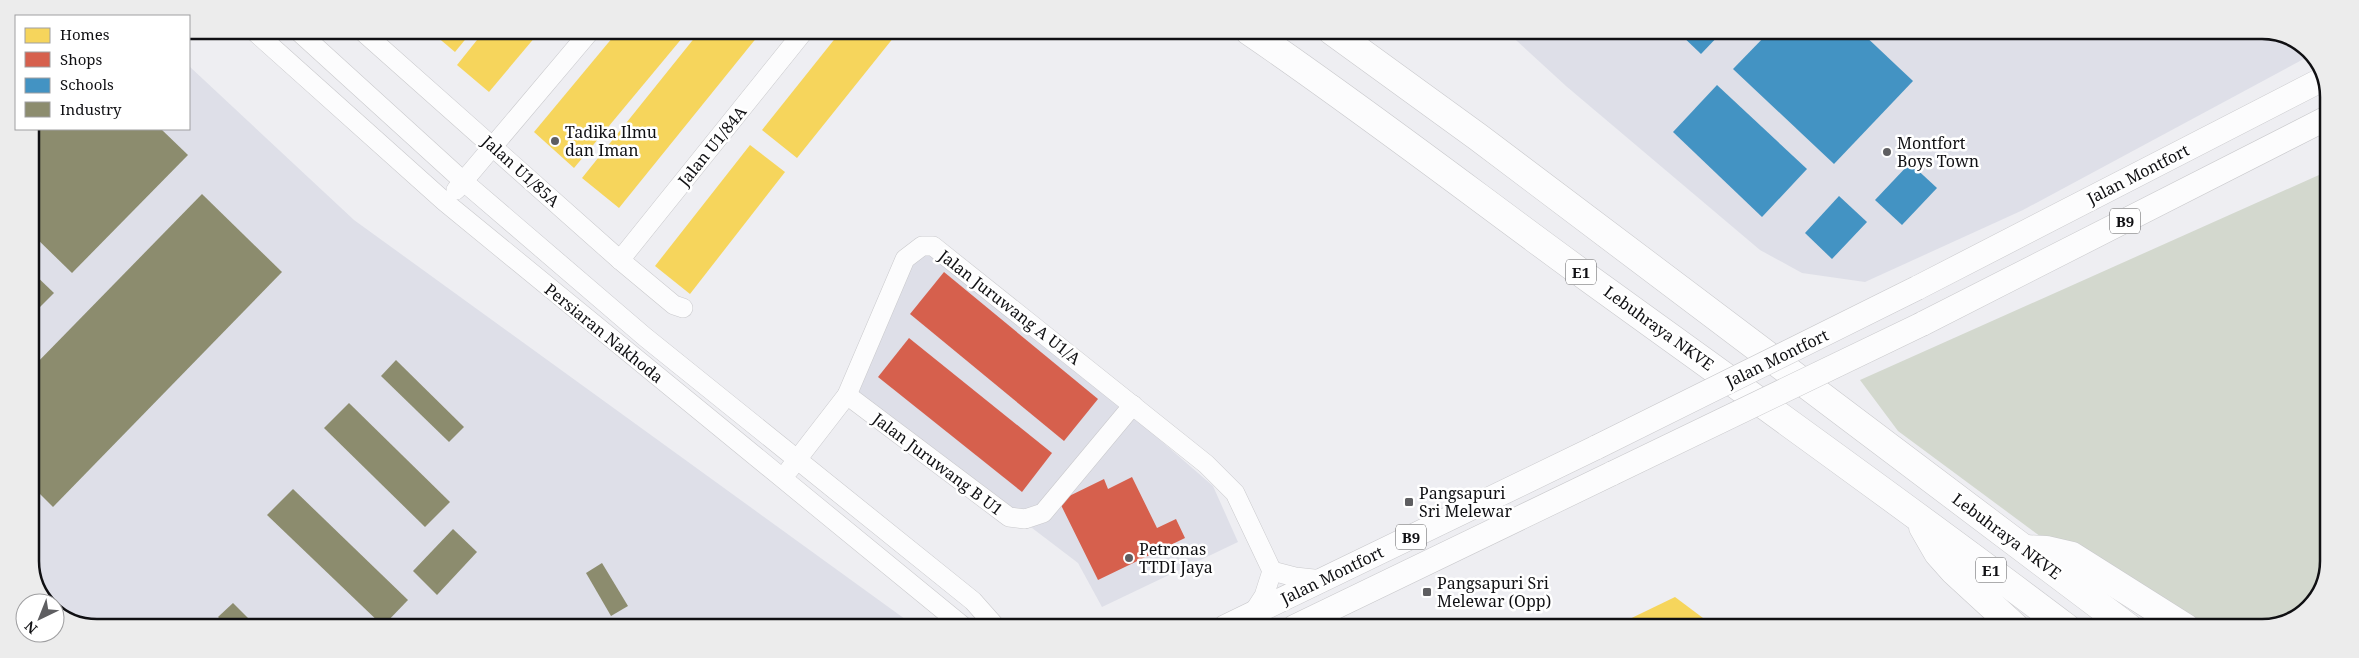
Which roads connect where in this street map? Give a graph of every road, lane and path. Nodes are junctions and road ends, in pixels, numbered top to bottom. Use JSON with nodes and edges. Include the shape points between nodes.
{"nodes":[{"id":1,"x":263,"y":39,"type":"edge"},
{"id":2,"x":307,"y":39,"type":"edge"},
{"id":3,"x":374,"y":39,"type":"edge"},
{"id":4,"x":583,"y":39,"type":"edge"},
{"id":5,"x":798,"y":39,"type":"edge"},
{"id":6,"x":1260,"y":39,"type":"edge"},
{"id":7,"x":1343,"y":39,"type":"edge"},
{"id":8,"x":2318,"y":82,"type":"edge"},
{"id":9,"x":2320,"y":122,"type":"edge"},
{"id":10,"x":493,"y":145,"type":"junction"},
{"id":11,"x":463,"y":181,"type":"junction"},
{"id":12,"x":445,"y":202,"type":"junction"},
{"id":13,"x":620,"y":260,"type":"junction"},
{"id":14,"x":683,"y":308,"type":"dead end"},
{"id":15,"x":847,"y":395,"type":"junction"},
{"id":16,"x":1134,"y":405,"type":"junction"},
{"id":17,"x":797,"y":460,"type":"junction"},
{"id":18,"x":782,"y":480,"type":"junction"},
{"id":19,"x":1914,"y":512,"type":"junction"},
{"id":20,"x":2024,"y":549,"type":"junction"},
{"id":21,"x":1272,"y":571,"type":"junction"},
{"id":22,"x":1323,"y":580,"type":"junction"},
{"id":23,"x":1253,"y":613,"type":"junction"},
{"id":24,"x":954,"y":619,"type":"edge"},
{"id":25,"x":989,"y":619,"type":"edge"},
{"id":26,"x":1241,"y":619,"type":"edge"},
{"id":27,"x":1311,"y":619,"type":"edge"},
{"id":28,"x":2006,"y":619,"type":"edge"},
{"id":29,"x":2055,"y":619,"type":"edge"},
{"id":30,"x":2117,"y":619,"type":"edge"},
{"id":31,"x":2172,"y":619,"type":"edge"}],
"edges":[{"from":1,"to":12,"type":"street","name":"Persiaran Nakhoda"},
{"from":2,"to":11,"type":"street","name":"Persiaran Nakhoda"},
{"from":3,"to":10,"type":"street","name":"Jalan U1/85A"},
{"from":4,"to":10,"type":"street"},
{"from":5,"to":13,"type":"street","name":"Jalan U1/84A"},
{"from":6,"to":19,"type":"highway","name":"Lebuhraya NKVE","number":"E1"},
{"from":7,"to":20,"type":"highway","name":"Lebuhraya NKVE","number":"E1","via":[[1485,142]]},
{"from":8,"to":22,"type":"main road","name":"Jalan Montfort","number":"B9","bridge":true,"via":[[1917,288]]},
{"from":9,"to":27,"type":"main road","name":"Jalan Montfort","number":"B9","bridge":true,"via":[[1922,324]]},
{"from":10,"to":11,"type":"street"},
{"from":10,"to":13,"type":"street","name":"Jalan U1/85A"},
{"from":11,"to":12,"type":"street"},
{"from":11,"to":17,"type":"street","name":"Persiaran Nakhoda","via":[[645,338]]},
{"from":12,"to":18,"type":"street","name":"Persiaran Nakhoda"},
{"from":13,"to":14,"type":"street","name":"Jalan U1/85A","via":[[674,305]]},
{"from":15,"to":16,"type":"street","name":"Jalan Juruwang B U1","via":[[1009,517],[1025,519],[1043,513]]},
{"from":15,"to":16,"type":"street","name":"Jalan Juruwang A U1/A","via":[[905,259],[922,246],[933,246]]},
{"from":15,"to":17,"type":"street","name":"Jalan Juruwang A U1/A"},
{"from":16,"to":21,"type":"street","name":"Jalan Juruwang A U1/A","via":[[1206,464],[1235,493]]},
{"from":17,"to":18,"type":"street","name":"Jalan Juruwang A U1/A"},
{"from":17,"to":25,"type":"street","name":"Persiaran Nakhoda","via":[[973,601]]},
{"from":18,"to":24,"type":"street","name":"Persiaran Nakhoda"},
{"from":19,"to":28,"type":"highway","via":[[1938,553]]},
{"from":19,"to":29,"type":"highway","name":"Lebuhraya NKVE","number":"E1"},
{"from":20,"to":30,"type":"highway","name":"Lebuhraya NKVE","number":"E1"},
{"from":20,"to":31,"type":"highway","via":[[2072,556]]},
{"from":21,"to":22,"type":"street"},
{"from":21,"to":23,"type":"street","via":[[1264,596]]},
{"from":22,"to":23,"type":"main road","name":"Jalan Montfort","number":"B9"},
{"from":23,"to":26,"type":"main road","name":"Jalan Montfort","number":"B9"}]}
